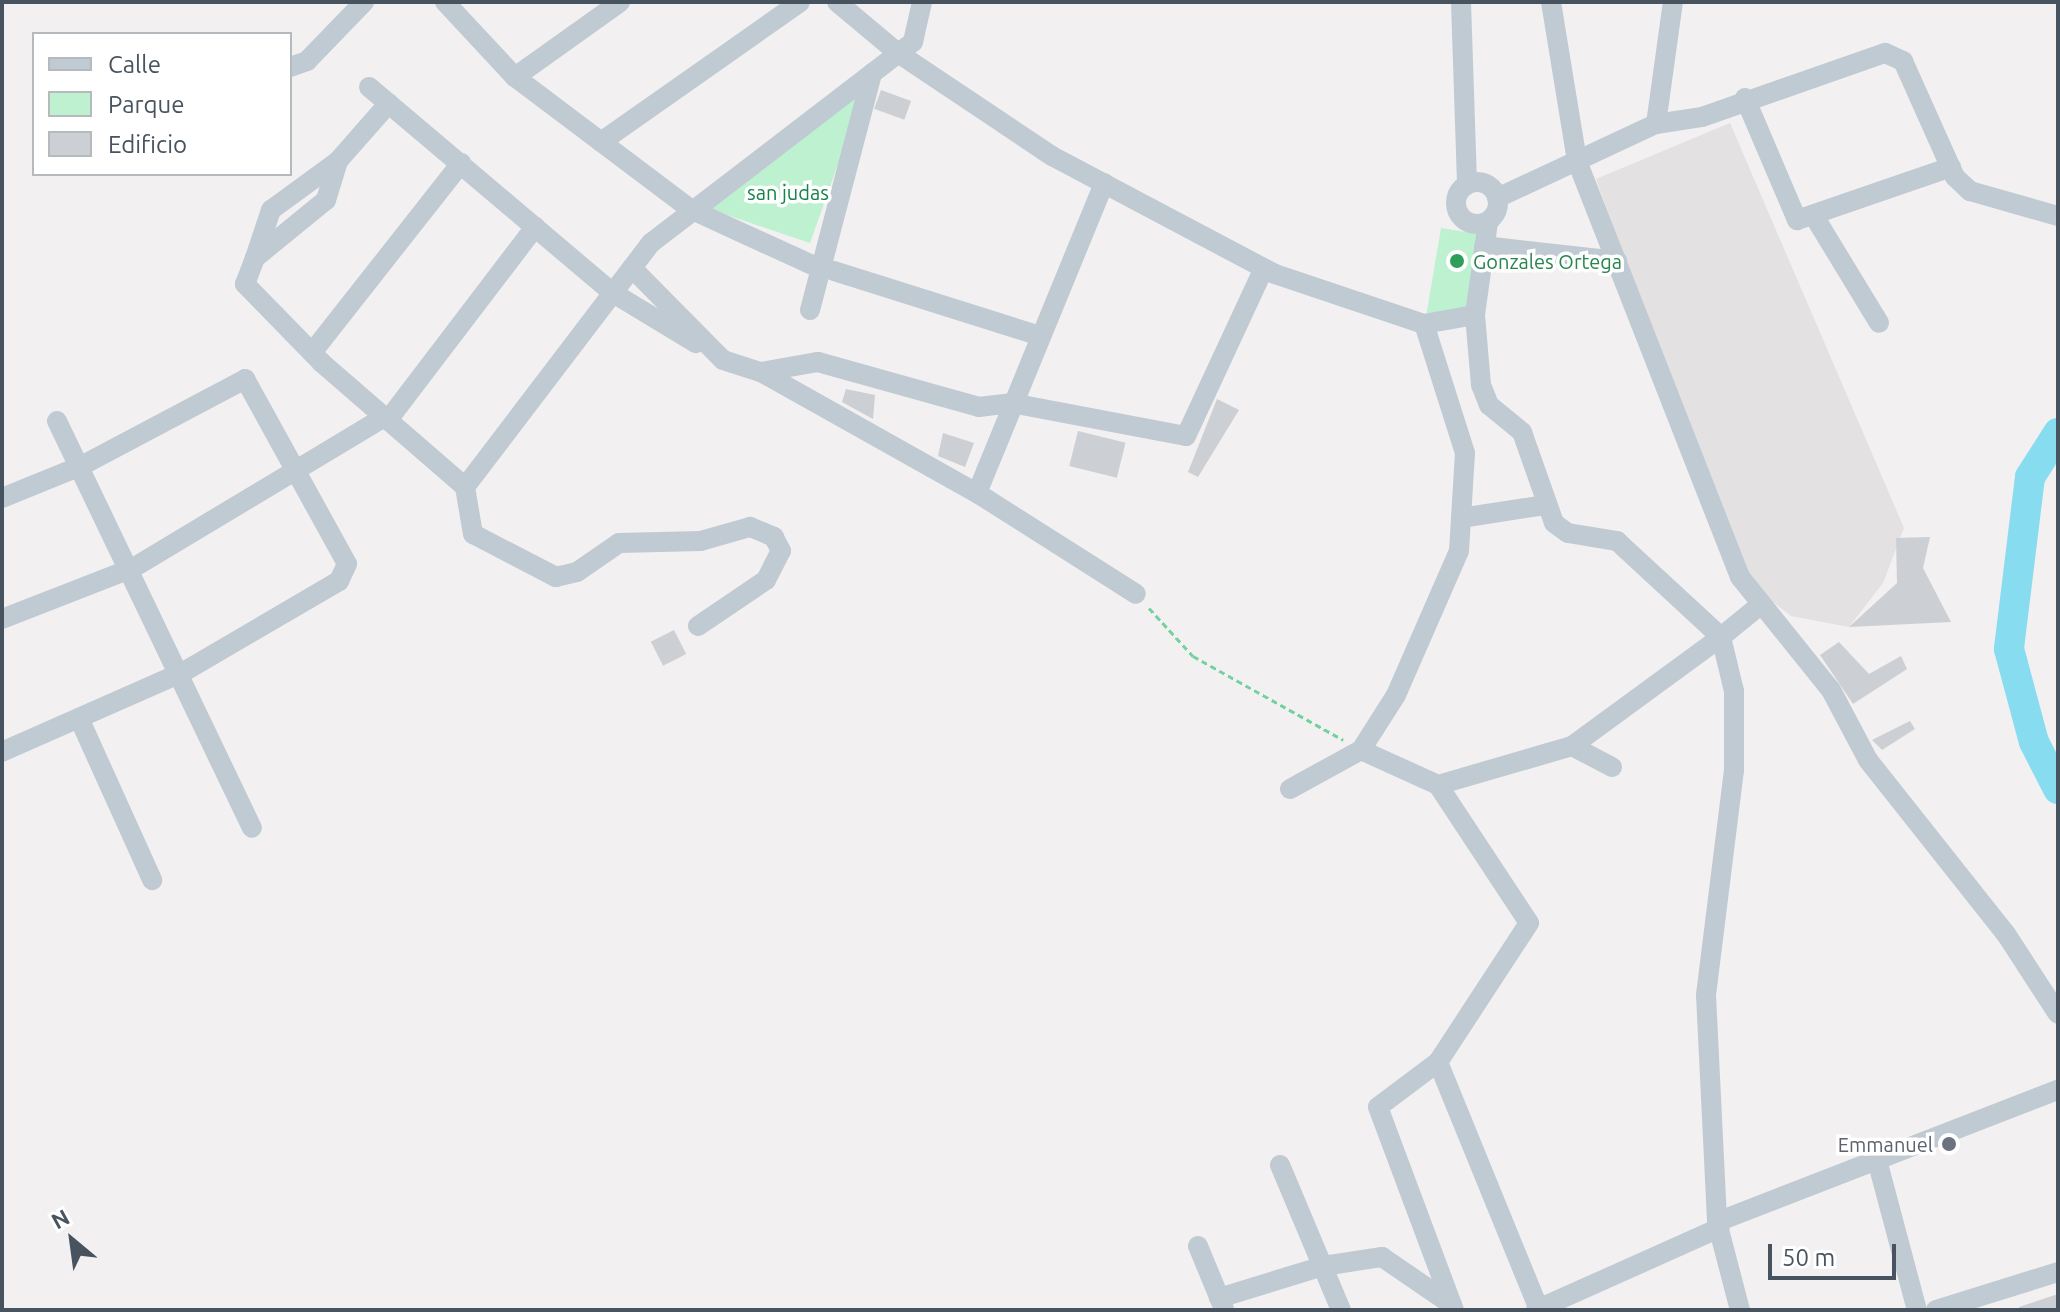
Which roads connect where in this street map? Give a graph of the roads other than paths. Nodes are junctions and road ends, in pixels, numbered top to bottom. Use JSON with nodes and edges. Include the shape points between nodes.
{"nodes":[{"id":1,"x":364,"y":2,"type":"edge"},
{"id":2,"x":445,"y":2,"type":"edge"},
{"id":3,"x":620,"y":2,"type":"edge"},
{"id":4,"x":800,"y":2,"type":"edge"},
{"id":5,"x":837,"y":2,"type":"edge"},
{"id":6,"x":922,"y":2,"type":"edge"},
{"id":7,"x":1461,"y":2,"type":"edge"},
{"id":8,"x":1551,"y":2,"type":"edge"},
{"id":9,"x":1673,"y":2,"type":"edge"},
{"id":10,"x":898,"y":53,"type":"junction"},
{"id":11,"x":292,"y":66,"type":"edge"},
{"id":12,"x":872,"y":73,"type":"junction"},
{"id":13,"x":515,"y":77,"type":"junction"},
{"id":14,"x":369,"y":87,"type":"dead end"},
{"id":15,"x":1745,"y":98,"type":"junction"},
{"id":16,"x":389,"y":103,"type":"junction"},
{"id":17,"x":1656,"y":124,"type":"junction"},
{"id":18,"x":601,"y":142,"type":"junction"},
{"id":19,"x":338,"y":161,"type":"junction"},
{"id":20,"x":1577,"y":161,"type":"junction"},
{"id":21,"x":461,"y":163,"type":"junction"},
{"id":22,"x":1951,"y":167,"type":"junction"},
{"id":23,"x":1104,"y":183,"type":"junction"},
{"id":24,"x":1467,"y":185,"type":"junction"},
{"id":25,"x":1497,"y":198,"type":"junction"},
{"id":26,"x":690,"y":209,"type":"junction"},
{"id":27,"x":1814,"y":216,"type":"junction"},
{"id":28,"x":2058,"y":216,"type":"edge"},
{"id":29,"x":1488,"y":222,"type":"junction"},
{"id":30,"x":535,"y":227,"type":"junction"},
{"id":31,"x":1484,"y":246,"type":"junction"},
{"id":32,"x":255,"y":258,"type":"junction"},
{"id":33,"x":1617,"y":261,"type":"junction"},
{"id":34,"x":632,"y":268,"type":"junction"},
{"id":35,"x":1264,"y":268,"type":"junction"},
{"id":36,"x":827,"y":270,"type":"junction"},
{"id":37,"x":613,"y":293,"type":"junction"},
{"id":38,"x":810,"y":310,"type":"dead end"},
{"id":39,"x":1475,"y":315,"type":"junction"},
{"id":40,"x":1879,"y":323,"type":"dead end"},
{"id":41,"x":1424,"y":324,"type":"junction"},
{"id":42,"x":1040,"y":336,"type":"junction"},
{"id":43,"x":314,"y":350,"type":"junction"},
{"id":44,"x":723,"y":360,"type":"junction"},
{"id":45,"x":761,"y":372,"type":"junction"},
{"id":46,"x":1011,"y":403,"type":"junction"},
{"id":47,"x":386,"y":419,"type":"junction"},
{"id":48,"x":57,"y":421,"type":"dead end"},
{"id":49,"x":81,"y":466,"type":"junction"},
{"id":50,"x":302,"y":466,"type":"junction"},
{"id":51,"x":465,"y":487,"type":"junction"},
{"id":52,"x":977,"y":493,"type":"junction"},
{"id":53,"x":2,"y":498,"type":"edge"},
{"id":54,"x":1545,"y":505,"type":"junction"},
{"id":55,"x":1461,"y":518,"type":"junction"},
{"id":56,"x":133,"y":568,"type":"junction"},
{"id":57,"x":1136,"y":594,"type":"road end"},
{"id":58,"x":1759,"y":606,"type":"junction"},
{"id":59,"x":2,"y":619,"type":"edge"},
{"id":60,"x":698,"y":626,"type":"dead end"},
{"id":61,"x":1721,"y":637,"type":"junction"},
{"id":62,"x":183,"y":672,"type":"junction"},
{"id":63,"x":79,"y":718,"type":"junction"},
{"id":64,"x":1572,"y":746,"type":"junction"},
{"id":65,"x":1361,"y":750,"type":"junction"},
{"id":66,"x":2,"y":752,"type":"edge"},
{"id":67,"x":1612,"y":767,"type":"dead end"},
{"id":68,"x":1438,"y":785,"type":"junction"},
{"id":69,"x":1290,"y":789,"type":"dead end"},
{"id":70,"x":252,"y":828,"type":"dead end"},
{"id":71,"x":152,"y":880,"type":"dead end"},
{"id":72,"x":2058,"y":1014,"type":"edge"},
{"id":73,"x":1438,"y":1062,"type":"junction"},
{"id":74,"x":2058,"y":1090,"type":"edge"},
{"id":75,"x":1877,"y":1160,"type":"junction"},
{"id":76,"x":1280,"y":1165,"type":"dead end"},
{"id":77,"x":1718,"y":1225,"type":"junction"},
{"id":78,"x":1198,"y":1246,"type":"dead end"},
{"id":79,"x":1323,"y":1266,"type":"junction"},
{"id":80,"x":2058,"y":1272,"type":"edge"},
{"id":81,"x":1222,"y":1304,"type":"edge"},
{"id":82,"x":1453,"y":1307,"type":"edge"},
{"id":83,"x":1341,"y":1310,"type":"edge"},
{"id":84,"x":1538,"y":1310,"type":"edge"},
{"id":85,"x":1740,"y":1310,"type":"edge"},
{"id":86,"x":1917,"y":1310,"type":"edge"},
{"id":87,"x":1936,"y":1310,"type":"edge"}],
"edges":[{"from":1,"to":11,"type":"street","via":[[307,61]]},
{"from":2,"to":13,"type":"street"},
{"from":3,"to":13,"type":"street"},
{"from":4,"to":18,"type":"street"},
{"from":5,"to":10,"type":"street"},
{"from":6,"to":10,"type":"street","via":[[913,42]]},
{"from":7,"to":24,"type":"street"},
{"from":8,"to":20,"type":"street"},
{"from":9,"to":17,"type":"street"},
{"from":10,"to":12,"type":"street"},
{"from":10,"to":23,"type":"street"},
{"from":12,"to":26,"type":"street"},
{"from":12,"to":36,"type":"street"},
{"from":13,"to":18,"type":"street"},
{"from":14,"to":16,"type":"street"},
{"from":15,"to":17,"type":"street","via":[[1702,117]]},
{"from":15,"to":22,"type":"street","via":[[1885,53],[1903,61]]},
{"from":15,"to":27,"type":"street","via":[[1787,210],[1797,220]]},
{"from":16,"to":19,"type":"street"},
{"from":16,"to":21,"type":"street"},
{"from":17,"to":20,"type":"street"},
{"from":18,"to":26,"type":"street"},
{"from":19,"to":32,"type":"street","via":[[326,200]]},
{"from":19,"to":32,"type":"street","via":[[271,210]]},
{"from":20,"to":25,"type":"street"},
{"from":20,"to":33,"type":"street"},
{"from":21,"to":30,"type":"street"},
{"from":21,"to":43,"type":"street"},
{"from":22,"to":27,"type":"street"},
{"from":22,"to":28,"type":"street","via":[[1970,191]]},
{"from":23,"to":35,"type":"street"},
{"from":23,"to":42,"type":"street"},
{"from":24,"to":25,"type":"street","via":[[1483,183]]},
{"from":24,"to":29,"type":"street","via":[[1457,198],[1459,214],[1471,223]]},
{"from":25,"to":29,"type":"street"},
{"from":26,"to":34,"type":"street"},
{"from":26,"to":36,"type":"street"},
{"from":27,"to":40,"type":"street"},
{"from":29,"to":31,"type":"street"},
{"from":30,"to":37,"type":"street"},
{"from":30,"to":47,"type":"street"},
{"from":31,"to":33,"type":"street"},
{"from":31,"to":39,"type":"street"},
{"from":32,"to":43,"type":"street","via":[[245,284]]},
{"from":33,"to":58,"type":"street","via":[[1740,577]]},
{"from":34,"to":37,"type":"street"},
{"from":34,"to":44,"type":"street"},
{"from":35,"to":41,"type":"street"},
{"from":35,"to":46,"type":"street","via":[[1186,436]]},
{"from":36,"to":38,"type":"street"},
{"from":36,"to":42,"type":"street"},
{"from":37,"to":44,"type":"street"},
{"from":37,"to":51,"type":"street"},
{"from":39,"to":41,"type":"street"},
{"from":39,"to":54,"type":"street","via":[[1481,385],[1489,405],[1522,432]]},
{"from":41,"to":55,"type":"street","via":[[1465,453]]},
{"from":42,"to":46,"type":"street"},
{"from":43,"to":47,"type":"street"},
{"from":44,"to":45,"type":"street"},
{"from":45,"to":46,"type":"street","via":[[818,362],[979,407]]},
{"from":45,"to":52,"type":"street"},
{"from":46,"to":52,"type":"street"},
{"from":47,"to":50,"type":"street"},
{"from":47,"to":51,"type":"street"},
{"from":48,"to":49,"type":"street"},
{"from":49,"to":50,"type":"street","via":[[236,379],[250,385]]},
{"from":49,"to":53,"type":"street"},
{"from":49,"to":56,"type":"street"},
{"from":50,"to":56,"type":"street"},
{"from":50,"to":62,"type":"street","via":[[346,574]]},
{"from":51,"to":60,"type":"street","via":[[473,534],[556,577],[577,572],[619,543],[701,541],[750,527],[774,537],[781,551],[766,580]]},
{"from":52,"to":57,"type":"street"},
{"from":54,"to":55,"type":"street"},
{"from":54,"to":61,"type":"street","via":[[1568,533],[1617,541]]},
{"from":55,"to":65,"type":"street","via":[[1459,551],[1396,695]]},
{"from":56,"to":59,"type":"street"},
{"from":56,"to":62,"type":"street"},
{"from":58,"to":61,"type":"street"},
{"from":58,"to":72,"type":"street","via":[[1793,637],[1868,760],[2006,934]]},
{"from":61,"to":64,"type":"street"},
{"from":61,"to":77,"type":"street","via":[[1734,691],[1735,742],[1706,995]]},
{"from":62,"to":63,"type":"street"},
{"from":62,"to":70,"type":"street"},
{"from":63,"to":66,"type":"street"},
{"from":63,"to":71,"type":"street"},
{"from":64,"to":67,"type":"street"},
{"from":64,"to":68,"type":"street"},
{"from":65,"to":68,"type":"street"},
{"from":65,"to":69,"type":"street"},
{"from":68,"to":73,"type":"street","via":[[1529,923]]},
{"from":73,"to":82,"type":"street","via":[[1378,1107]]},
{"from":73,"to":84,"type":"street"},
{"from":74,"to":75,"type":"street"},
{"from":75,"to":77,"type":"street"},
{"from":75,"to":86,"type":"street"},
{"from":76,"to":79,"type":"street"},
{"from":77,"to":84,"type":"street"},
{"from":77,"to":85,"type":"street"},
{"from":78,"to":81,"type":"street"},
{"from":79,"to":81,"type":"street"},
{"from":79,"to":82,"type":"street","via":[[1382,1257]]},
{"from":79,"to":83,"type":"street"},
{"from":80,"to":87,"type":"street"}]}
